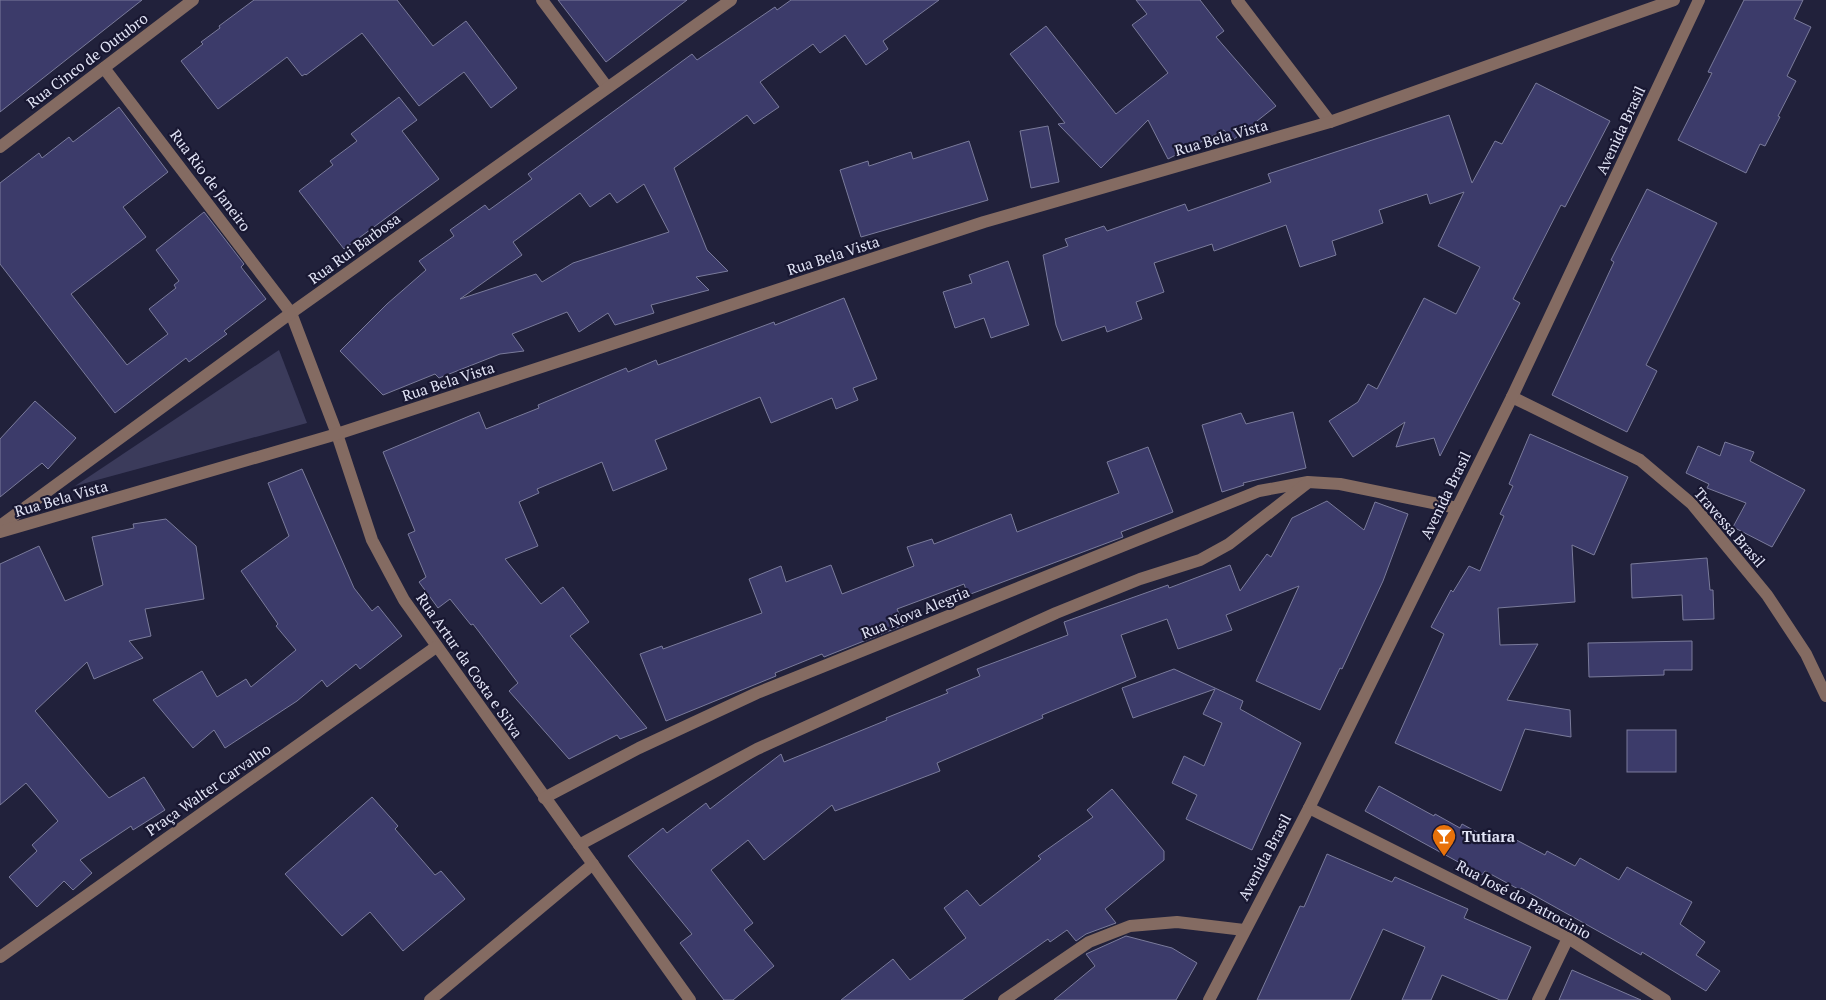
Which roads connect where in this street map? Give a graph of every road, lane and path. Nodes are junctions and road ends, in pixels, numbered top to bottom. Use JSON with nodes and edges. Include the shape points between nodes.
{"nodes":[{"id":1,"x":193,"y":0,"type":"edge"},
{"id":2,"x":542,"y":0,"type":"edge"},
{"id":3,"x":731,"y":0,"type":"edge"},
{"id":4,"x":1236,"y":0,"type":"edge"},
{"id":5,"x":1674,"y":0,"type":"edge"},
{"id":6,"x":1699,"y":0,"type":"edge"},
{"id":7,"x":104,"y":68,"type":"junction"},
{"id":8,"x":607,"y":87,"type":"junction"},
{"id":9,"x":1330,"y":122,"type":"junction"},
{"id":10,"x":0,"y":147,"type":"edge"},
{"id":11,"x":291,"y":313,"type":"junction"},
{"id":12,"x":1512,"y":397,"type":"junction"},
{"id":13,"x":337,"y":434,"type":"junction"},
{"id":14,"x":1308,"y":482,"type":"junction"},
{"id":15,"x":1457,"y":508,"type":"junction"},
{"id":16,"x":0,"y":526,"type":"edge"},
{"id":17,"x":0,"y":532,"type":"edge"},
{"id":18,"x":436,"y":647,"type":"junction"},
{"id":19,"x":1826,"y":696,"type":"edge"},
{"id":20,"x":544,"y":798,"type":"junction"},
{"id":21,"x":1309,"y":808,"type":"junction"},
{"id":22,"x":579,"y":845,"type":"junction"},
{"id":23,"x":593,"y":864,"type":"junction"},
{"id":24,"x":1244,"y":930,"type":"junction"},
{"id":25,"x":1568,"y":938,"type":"junction"},
{"id":26,"x":0,"y":957,"type":"edge"},
{"id":27,"x":430,"y":1000,"type":"edge"},
{"id":28,"x":690,"y":1000,"type":"edge"},
{"id":29,"x":1004,"y":1000,"type":"edge"},
{"id":30,"x":1210,"y":1000,"type":"edge"},
{"id":31,"x":1538,"y":1000,"type":"edge"},
{"id":32,"x":1665,"y":1000,"type":"edge"}],
"edges":[{"from":1,"to":7,"type":"street","name":"Rua Cinco de Outubro"},
{"from":2,"to":8,"type":"street"},
{"from":3,"to":8,"type":"street","name":"Rua Rui Barbosa"},
{"from":4,"to":9,"type":"street"},
{"from":5,"to":9,"type":"street","name":"Rua Bela Vista"},
{"from":6,"to":12,"type":"street","name":"Avenida Brasil"},
{"from":7,"to":10,"type":"street","name":"Rua Cinco de Outubro"},
{"from":7,"to":11,"type":"street","name":"Rua Rio de Janeiro"},
{"from":8,"to":11,"type":"street","name":"Rua Rui Barbosa"},
{"from":9,"to":13,"type":"street","name":"Rua Bela Vista","via":[[984,222]]},
{"from":11,"to":13,"type":"street","name":"Rua Artur da Costa e Silva"},
{"from":11,"to":16,"type":"street","name":"Rua Rui Barbosa"},
{"from":12,"to":15,"type":"street","name":"Avenida Brasil"},
{"from":12,"to":19,"type":"street","name":"Travessa Brasil","via":[[1640,460],[1692,504],[1767,595],[1806,654]]},
{"from":13,"to":17,"type":"street","name":"Rua Bela Vista"},
{"from":13,"to":18,"type":"street","name":"Rua Artur da Costa e Silva","via":[[372,540],[404,600]]},
{"from":14,"to":15,"type":"street","name":"Rua Nova Alegria","via":[[1340,484]]},
{"from":14,"to":20,"type":"street","name":"Rua Nova Alegria","via":[[1258,491],[766,689],[639,748]]},
{"from":14,"to":22,"type":"street","via":[[1236,539],[1200,560],[1140,579],[1056,613],[757,749]]},
{"from":15,"to":21,"type":"street","name":"Avenida Brasil"},
{"from":18,"to":20,"type":"street","name":"Rua Artur da Costa e Silva"},
{"from":18,"to":26,"type":"street","name":"Praça Walter Carvalho"},
{"from":20,"to":22,"type":"street","name":"Rua Artur da Costa e Silva"},
{"from":21,"to":24,"type":"street","name":"Avenida Brasil"},
{"from":21,"to":25,"type":"street","name":"Rua José do Patrocinio"},
{"from":22,"to":23,"type":"street","name":"Rua Artur da Costa e Silva"},
{"from":23,"to":27,"type":"street"},
{"from":23,"to":28,"type":"street","name":"Rua Artur da Costa e Silva"},
{"from":24,"to":29,"type":"street","via":[[1177,922],[1130,926],[1089,942]]},
{"from":24,"to":30,"type":"street","name":"Avenida Brasil"},
{"from":25,"to":31,"type":"street"},
{"from":25,"to":32,"type":"street","name":"Rua José do Patrocinio"}]}
